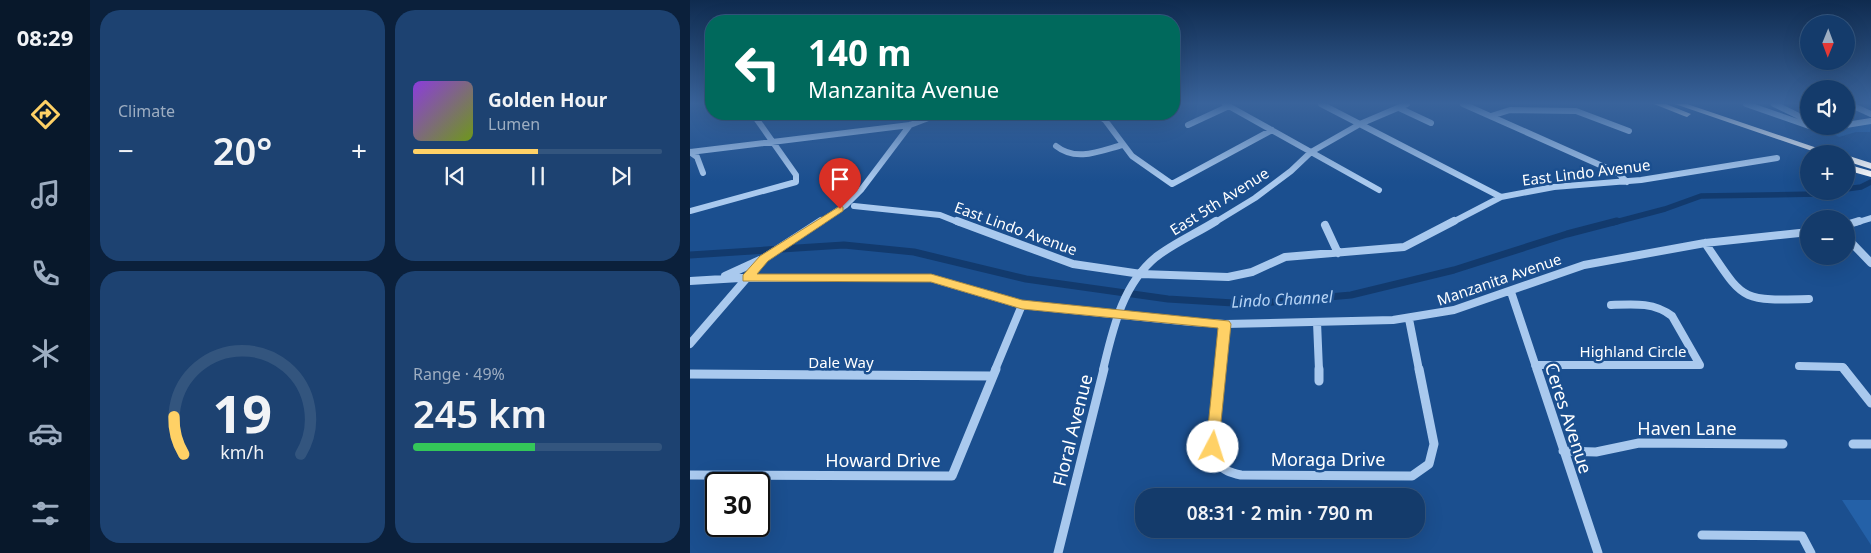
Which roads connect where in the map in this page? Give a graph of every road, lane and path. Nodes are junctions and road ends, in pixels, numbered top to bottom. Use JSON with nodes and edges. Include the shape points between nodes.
{"nodes":[{"id":1,"x":764,"y":130,"type":"edge"},
{"id":2,"x":871,"y":130,"type":"edge"},
{"id":3,"x":906,"y":130,"type":"edge"},
{"id":4,"x":1112,"y":130,"type":"edge"},
{"id":5,"x":1272,"y":130,"type":"joint"},
{"id":6,"x":1350,"y":130,"type":"edge"},
{"id":7,"x":1371,"y":130,"type":"edge"},
{"id":8,"x":1522,"y":130,"type":"edge"},
{"id":9,"x":1626,"y":130,"type":"edge"},
{"id":10,"x":1734,"y":130,"type":"edge"},
{"id":11,"x":1757,"y":130,"type":"edge"},
{"id":12,"x":1629,"y":131,"type":"dead end"},
{"id":13,"x":773,"y":142,"type":"junction"},
{"id":14,"x":1122,"y":145,"type":"junction"},
{"id":15,"x":1804,"y":145,"type":"edge"},
{"id":16,"x":1056,"y":146,"type":"dead end"},
{"id":17,"x":690,"y":152,"type":"edge"},
{"id":18,"x":1312,"y":152,"type":"junction"},
{"id":19,"x":1800,"y":152,"type":"edge"},
{"id":20,"x":1777,"y":158,"type":"dead end"},
{"id":21,"x":1855,"y":161,"type":"edge"},
{"id":22,"x":1871,"y":166,"type":"edge"},
{"id":23,"x":1855,"y":170,"type":"edge"},
{"id":24,"x":703,"y":173,"type":"dead end"},
{"id":25,"x":1871,"y":174,"type":"edge"},
{"id":26,"x":1627,"y":182,"type":"junction"},
{"id":27,"x":1380,"y":190,"type":"dead end"},
{"id":28,"x":1501,"y":197,"type":"junction"},
{"id":29,"x":854,"y":206,"type":"dead end"},
{"id":30,"x":690,"y":211,"type":"edge"},
{"id":31,"x":1871,"y":218,"type":"edge"},
{"id":32,"x":1855,"y":222,"type":"edge"},
{"id":33,"x":1325,"y":225,"type":"dead end"},
{"id":34,"x":1800,"y":233,"type":"edge"},
{"id":35,"x":1705,"y":243,"type":"junction"},
{"id":36,"x":1855,"y":246,"type":"edge"},
{"id":37,"x":1338,"y":253,"type":"junction"},
{"id":38,"x":764,"y":258,"type":"junction"},
{"id":39,"x":1871,"y":263,"type":"edge"},
{"id":40,"x":1140,"y":274,"type":"junction"},
{"id":41,"x":747,"y":278,"type":"junction"},
{"id":42,"x":715,"y":279,"type":"junction"},
{"id":43,"x":690,"y":280,"type":"edge"},
{"id":44,"x":1511,"y":292,"type":"junction"},
{"id":45,"x":1808,"y":299,"type":"dead end"},
{"id":46,"x":1022,"y":305,"type":"junction"},
{"id":47,"x":1612,"y":305,"type":"dead end"},
{"id":48,"x":1118,"y":311,"type":"junction"},
{"id":49,"x":1409,"y":319,"type":"junction"},
{"id":50,"x":1317,"y":322,"type":"junction"},
{"id":51,"x":1225,"y":324,"type":"junction"},
{"id":52,"x":691,"y":342,"type":"edge"},
{"id":53,"x":1534,"y":364,"type":"junction"},
{"id":54,"x":1799,"y":366,"type":"dead end"},
{"id":55,"x":690,"y":374,"type":"edge"},
{"id":56,"x":992,"y":376,"type":"junction"},
{"id":57,"x":1319,"y":382,"type":"dead end"},
{"id":58,"x":1871,"y":403,"type":"edge"},
{"id":59,"x":1783,"y":444,"type":"dead end"},
{"id":60,"x":1853,"y":444,"type":"dead end"},
{"id":61,"x":1871,"y":444,"type":"edge"},
{"id":62,"x":1563,"y":451,"type":"junction"},
{"id":63,"x":690,"y":476,"type":"edge"},
{"id":64,"x":1702,"y":535,"type":"dead end"},
{"id":65,"x":1058,"y":553,"type":"edge"},
{"id":66,"x":1598,"y":553,"type":"edge"},
{"id":67,"x":1812,"y":553,"type":"edge"}],
"edges":[{"from":1,"to":13,"type":"street"},
{"from":2,"to":13,"type":"street"},
{"from":3,"to":38,"type":"street","via":[[846,205]]},
{"from":4,"to":14,"type":"street"},
{"from":5,"to":14,"type":"street","via":[[1172,184],[1139,162]]},
{"from":5,"to":18,"type":"street"},
{"from":6,"to":18,"type":"street","name":"East 5th Avenue"},
{"from":7,"to":28,"type":"street"},
{"from":8,"to":26,"type":"street","via":[[1618,173]]},
{"from":9,"to":12,"type":"street"},
{"from":10,"to":19,"type":"highway"},
{"from":11,"to":15,"type":"highway"},
{"from":13,"to":17,"type":"street"},
{"from":13,"to":30,"type":"street","via":[[796,175],[796,182]]},
{"from":14,"to":16,"type":"street","via":[[1078,155],[1067,154]]},
{"from":17,"to":24,"type":"street","via":[[697,157]]},
{"from":18,"to":27,"type":"street"},
{"from":18,"to":40,"type":"street","name":"East 5th Avenue","via":[[1275,184],[1170,248]]},
{"from":20,"to":26,"type":"street","name":"East Lindo Avenue"},
{"from":21,"to":22,"type":"highway"},
{"from":23,"to":25,"type":"highway"},
{"from":26,"to":28,"type":"street","name":"East Lindo Avenue","via":[[1554,187]]},
{"from":28,"to":37,"type":"street","name":"East Lindo Avenue","via":[[1410,246]]},
{"from":29,"to":40,"type":"street","name":"East Lindo Avenue","via":[[940,215],[1073,264]]},
{"from":31,"to":32,"type":"street"},
{"from":33,"to":37,"type":"street","via":[[1332,234]]},
{"from":34,"to":35,"type":"street","name":"Manzanita Avenue"},
{"from":35,"to":44,"type":"street","name":"Manzanita Avenue","via":[[1584,265]]},
{"from":35,"to":45,"type":"street","via":[[1737,289],[1748,297],[1759,300]]},
{"from":36,"to":39,"type":"street"},
{"from":37,"to":40,"type":"street","name":"East Lindo Avenue","via":[[1285,258],[1252,272],[1228,277]]},
{"from":38,"to":41,"type":"street"},
{"from":38,"to":42,"type":"street"},
{"from":40,"to":48,"type":"street","name":"East 5th Avenue"},
{"from":41,"to":42,"type":"street","name":"Manzanita Avenue"},
{"from":41,"to":46,"type":"street","name":"Manzanita Avenue","via":[[931,278]]},
{"from":41,"to":52,"type":"street"},
{"from":42,"to":43,"type":"street","name":"Manzanita Avenue"},
{"from":44,"to":49,"type":"street","name":"Manzanita Avenue","via":[[1454,310]]},
{"from":44,"to":53,"type":"street","name":"Ceres Avenue"},
{"from":46,"to":48,"type":"street","name":"Manzanita Avenue"},
{"from":46,"to":56,"type":"street","name":"Howard Drive"},
{"from":47,"to":53,"type":"street","name":"Highland Circle","via":[[1657,305],[1665,309],[1700,365]]},
{"from":48,"to":51,"type":"street","name":"Manzanita Avenue"},
{"from":48,"to":65,"type":"street","name":"Floral Avenue"},
{"from":49,"to":50,"type":"street","name":"Manzanita Avenue"},
{"from":49,"to":51,"type":"street","name":"Moraga Drive","via":[[1434,444],[1433,458],[1427,470],[1412,476],[1241,475],[1226,472],[1215,462],[1213,447]]},
{"from":50,"to":51,"type":"street","name":"Manzanita Avenue"},
{"from":50,"to":57,"type":"street"},
{"from":53,"to":62,"type":"street","name":"Ceres Avenue"},
{"from":54,"to":58,"type":"street","via":[[1843,367]]},
{"from":55,"to":56,"type":"street","name":"Dale Way"},
{"from":56,"to":63,"type":"street","name":"Howard Drive","via":[[952,476]]},
{"from":59,"to":62,"type":"street","name":"Haven Lane","via":[[1639,443],[1596,452]]},
{"from":60,"to":61,"type":"street"},
{"from":62,"to":66,"type":"street","name":"Ceres Avenue"},
{"from":64,"to":67,"type":"street","via":[[1802,536]]}]}
